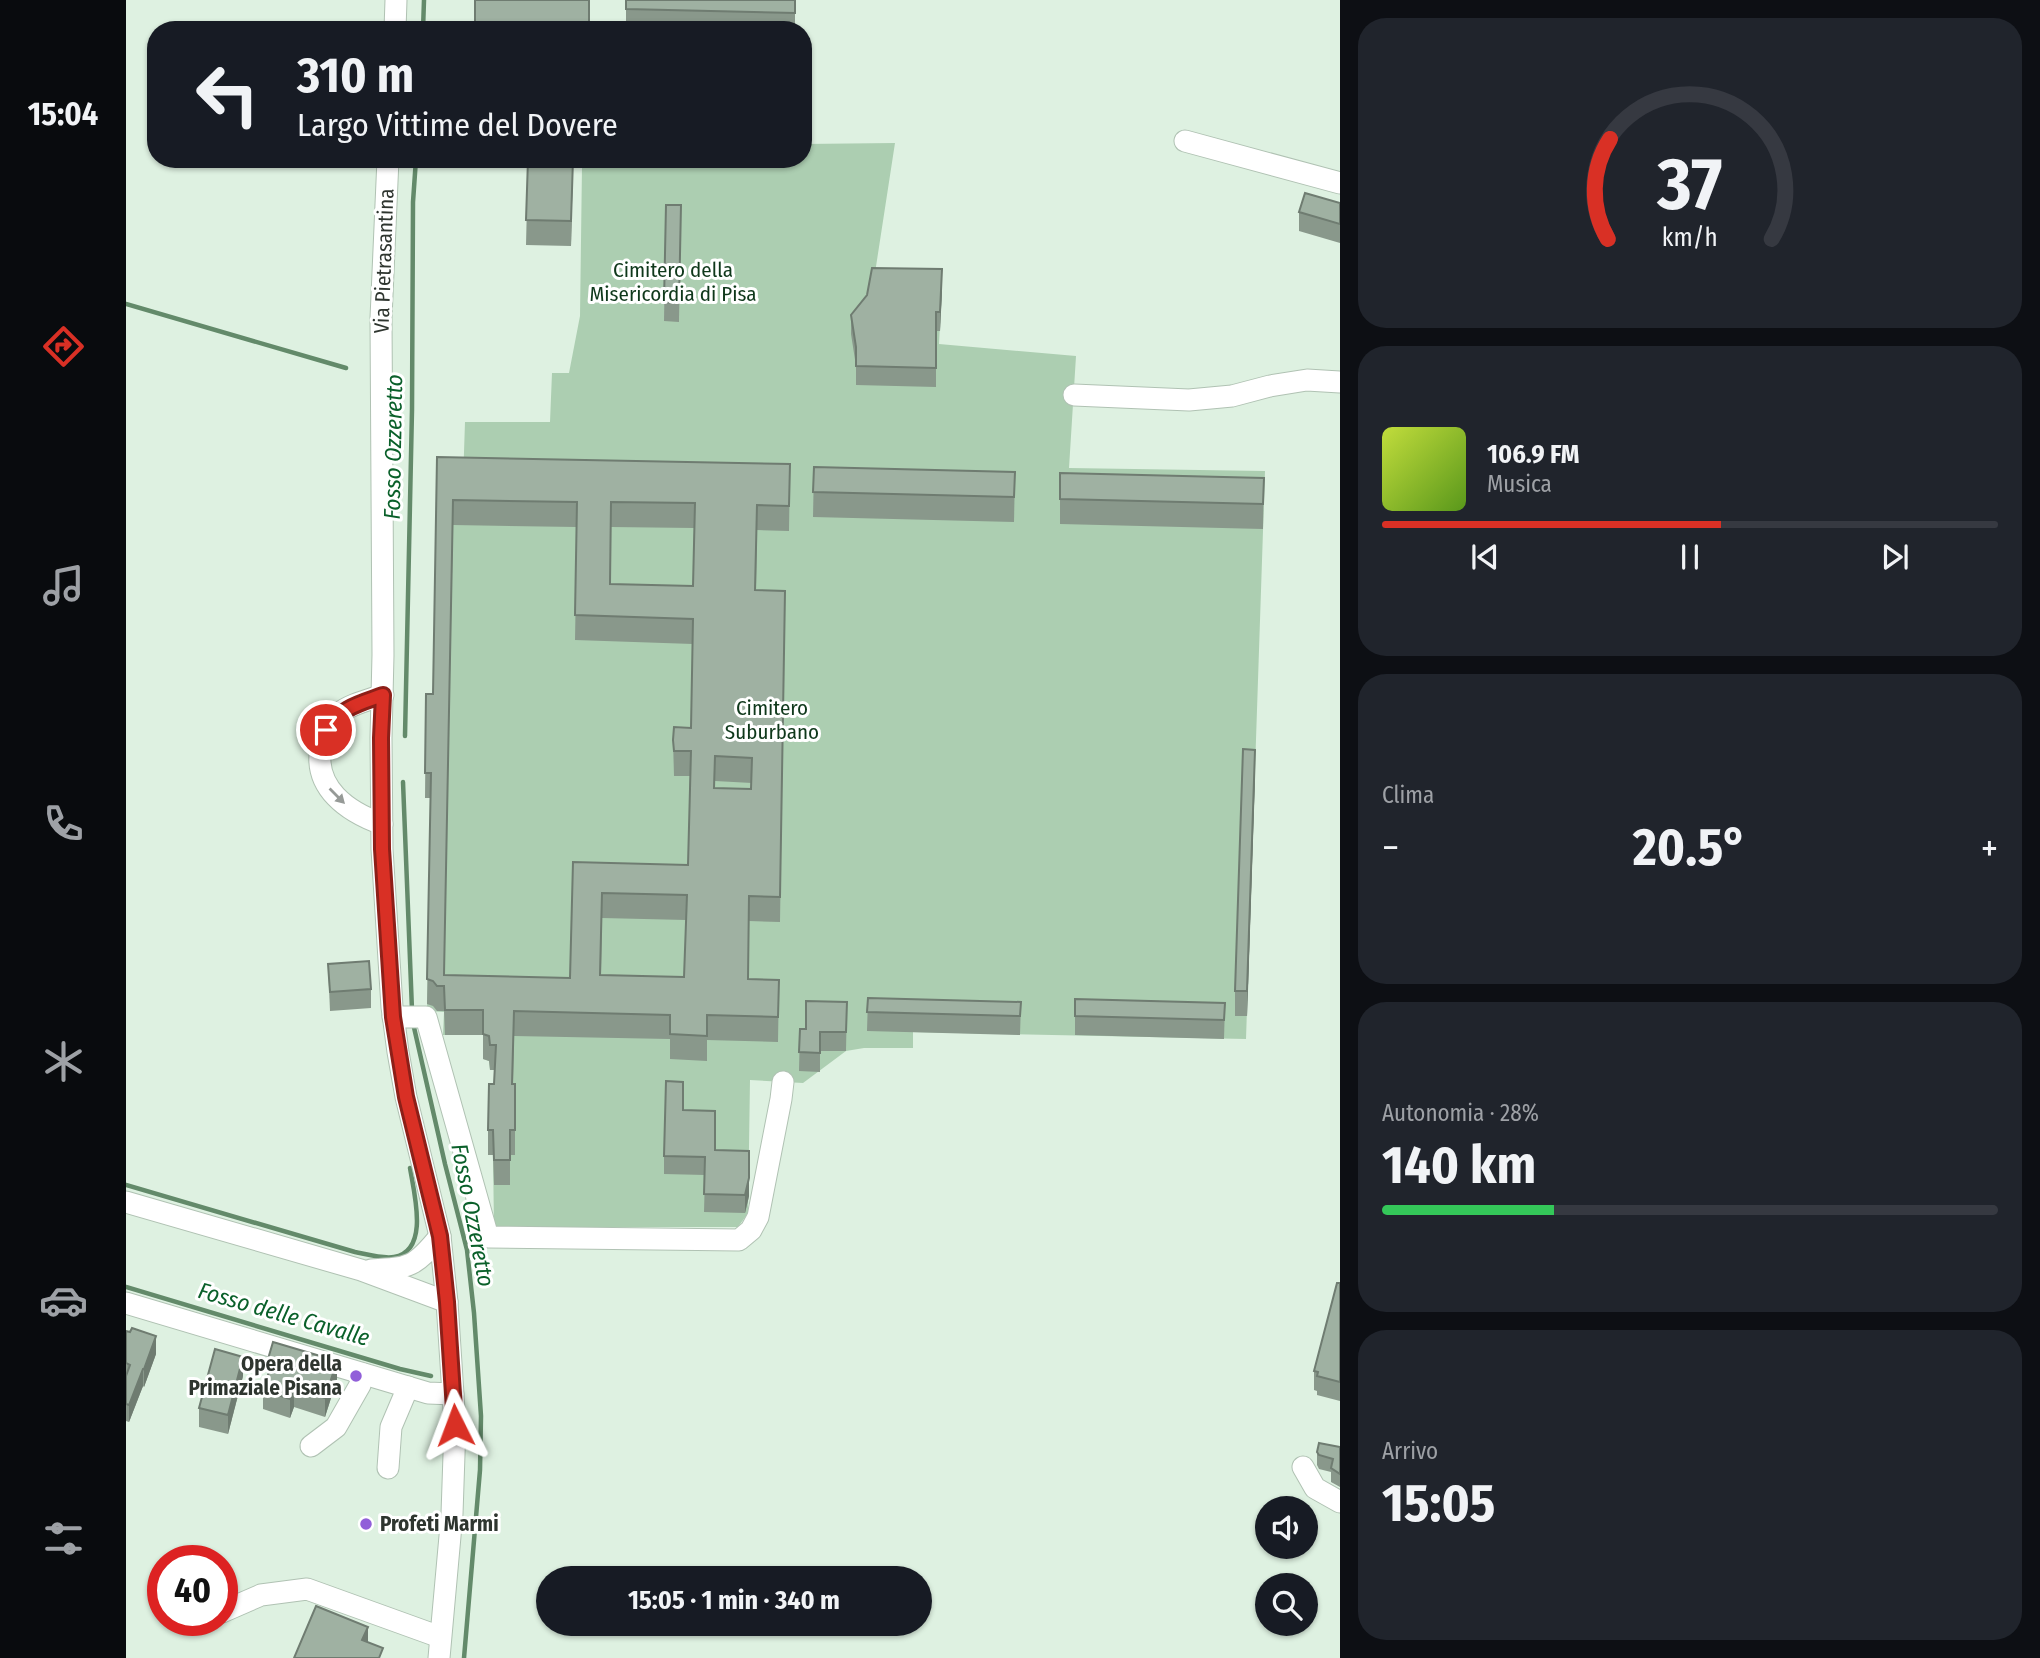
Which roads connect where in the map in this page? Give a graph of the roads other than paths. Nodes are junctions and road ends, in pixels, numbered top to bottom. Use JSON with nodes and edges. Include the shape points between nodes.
{"nodes":[{"id":1,"x":396,"y":0,"type":"edge"},
{"id":2,"x":396,"y":21,"type":"edge"},
{"id":3,"x":1185,"y":141,"type":"dead end"},
{"id":4,"x":387,"y":168,"type":"edge"},
{"id":5,"x":1340,"y":183,"type":"edge"},
{"id":6,"x":1340,"y":382,"type":"edge"},
{"id":7,"x":1074,"y":395,"type":"dead end"},
{"id":8,"x":383,"y":695,"type":"junction"},
{"id":9,"x":382,"y":824,"type":"junction"},
{"id":10,"x":398,"y":1017,"type":"junction"},
{"id":11,"x":783,"y":1082,"type":"dead end"},
{"id":12,"x":126,"y":1202,"type":"edge"},
{"id":13,"x":440,"y":1236,"type":"junction"},
{"id":14,"x":361,"y":1270,"type":"junction"},
{"id":15,"x":447,"y":1302,"type":"junction"},
{"id":16,"x":126,"y":1303,"type":"edge"},
{"id":17,"x":363,"y":1374,"type":"junction"},
{"id":18,"x":408,"y":1387,"type":"junction"},
{"id":19,"x":453,"y":1394,"type":"junction"},
{"id":20,"x":311,"y":1446,"type":"dead end"},
{"id":21,"x":1303,"y":1467,"type":"dead end"},
{"id":22,"x":388,"y":1468,"type":"dead end"},
{"id":23,"x":1340,"y":1502,"type":"edge"},
{"id":24,"x":238,"y":1605,"type":"edge"},
{"id":25,"x":439,"y":1647,"type":"edge"}],
"edges":[{"from":1,"to":2,"type":"street"},
{"from":3,"to":5,"type":"street"},
{"from":4,"to":8,"type":"street","name":"Via Pietrasantina","via":[[381,330]]},
{"from":6,"to":7,"type":"street","via":[[1307,380],[1189,400]]},
{"from":8,"to":9,"type":"street","name":"Via Pietrasantina"},
{"from":8,"to":9,"type":"street","one_way":true,"via":[[338,713],[326,730],[320,754],[322,777],[332,794],[358,815]]},
{"from":9,"to":10,"type":"street","name":"Via Pietrasantina"},
{"from":10,"to":11,"type":"street","via":[[426,1017],[488,1237],[739,1240],[758,1217]]},
{"from":10,"to":13,"type":"street","name":"Via Pietrasantina","via":[[406,1097]]},
{"from":12,"to":14,"type":"street"},
{"from":13,"to":14,"type":"street","via":[[424,1256],[403,1268]]},
{"from":13,"to":15,"type":"street","name":"Via Pietrasantina"},
{"from":14,"to":15,"type":"street"},
{"from":15,"to":19,"type":"street","name":"Via Pietrasantina"},
{"from":16,"to":17,"type":"street"},
{"from":17,"to":18,"type":"street"},
{"from":17,"to":20,"type":"street","via":[[336,1427]]},
{"from":18,"to":19,"type":"street"},
{"from":18,"to":22,"type":"street","via":[[391,1427]]},
{"from":19,"to":25,"type":"street","name":"Via Pietrasantina","via":[[452,1514]]},
{"from":21,"to":23,"type":"street","via":[[1315,1488]]},
{"from":24,"to":25,"type":"street","via":[[261,1595],[307,1589]]}]}
